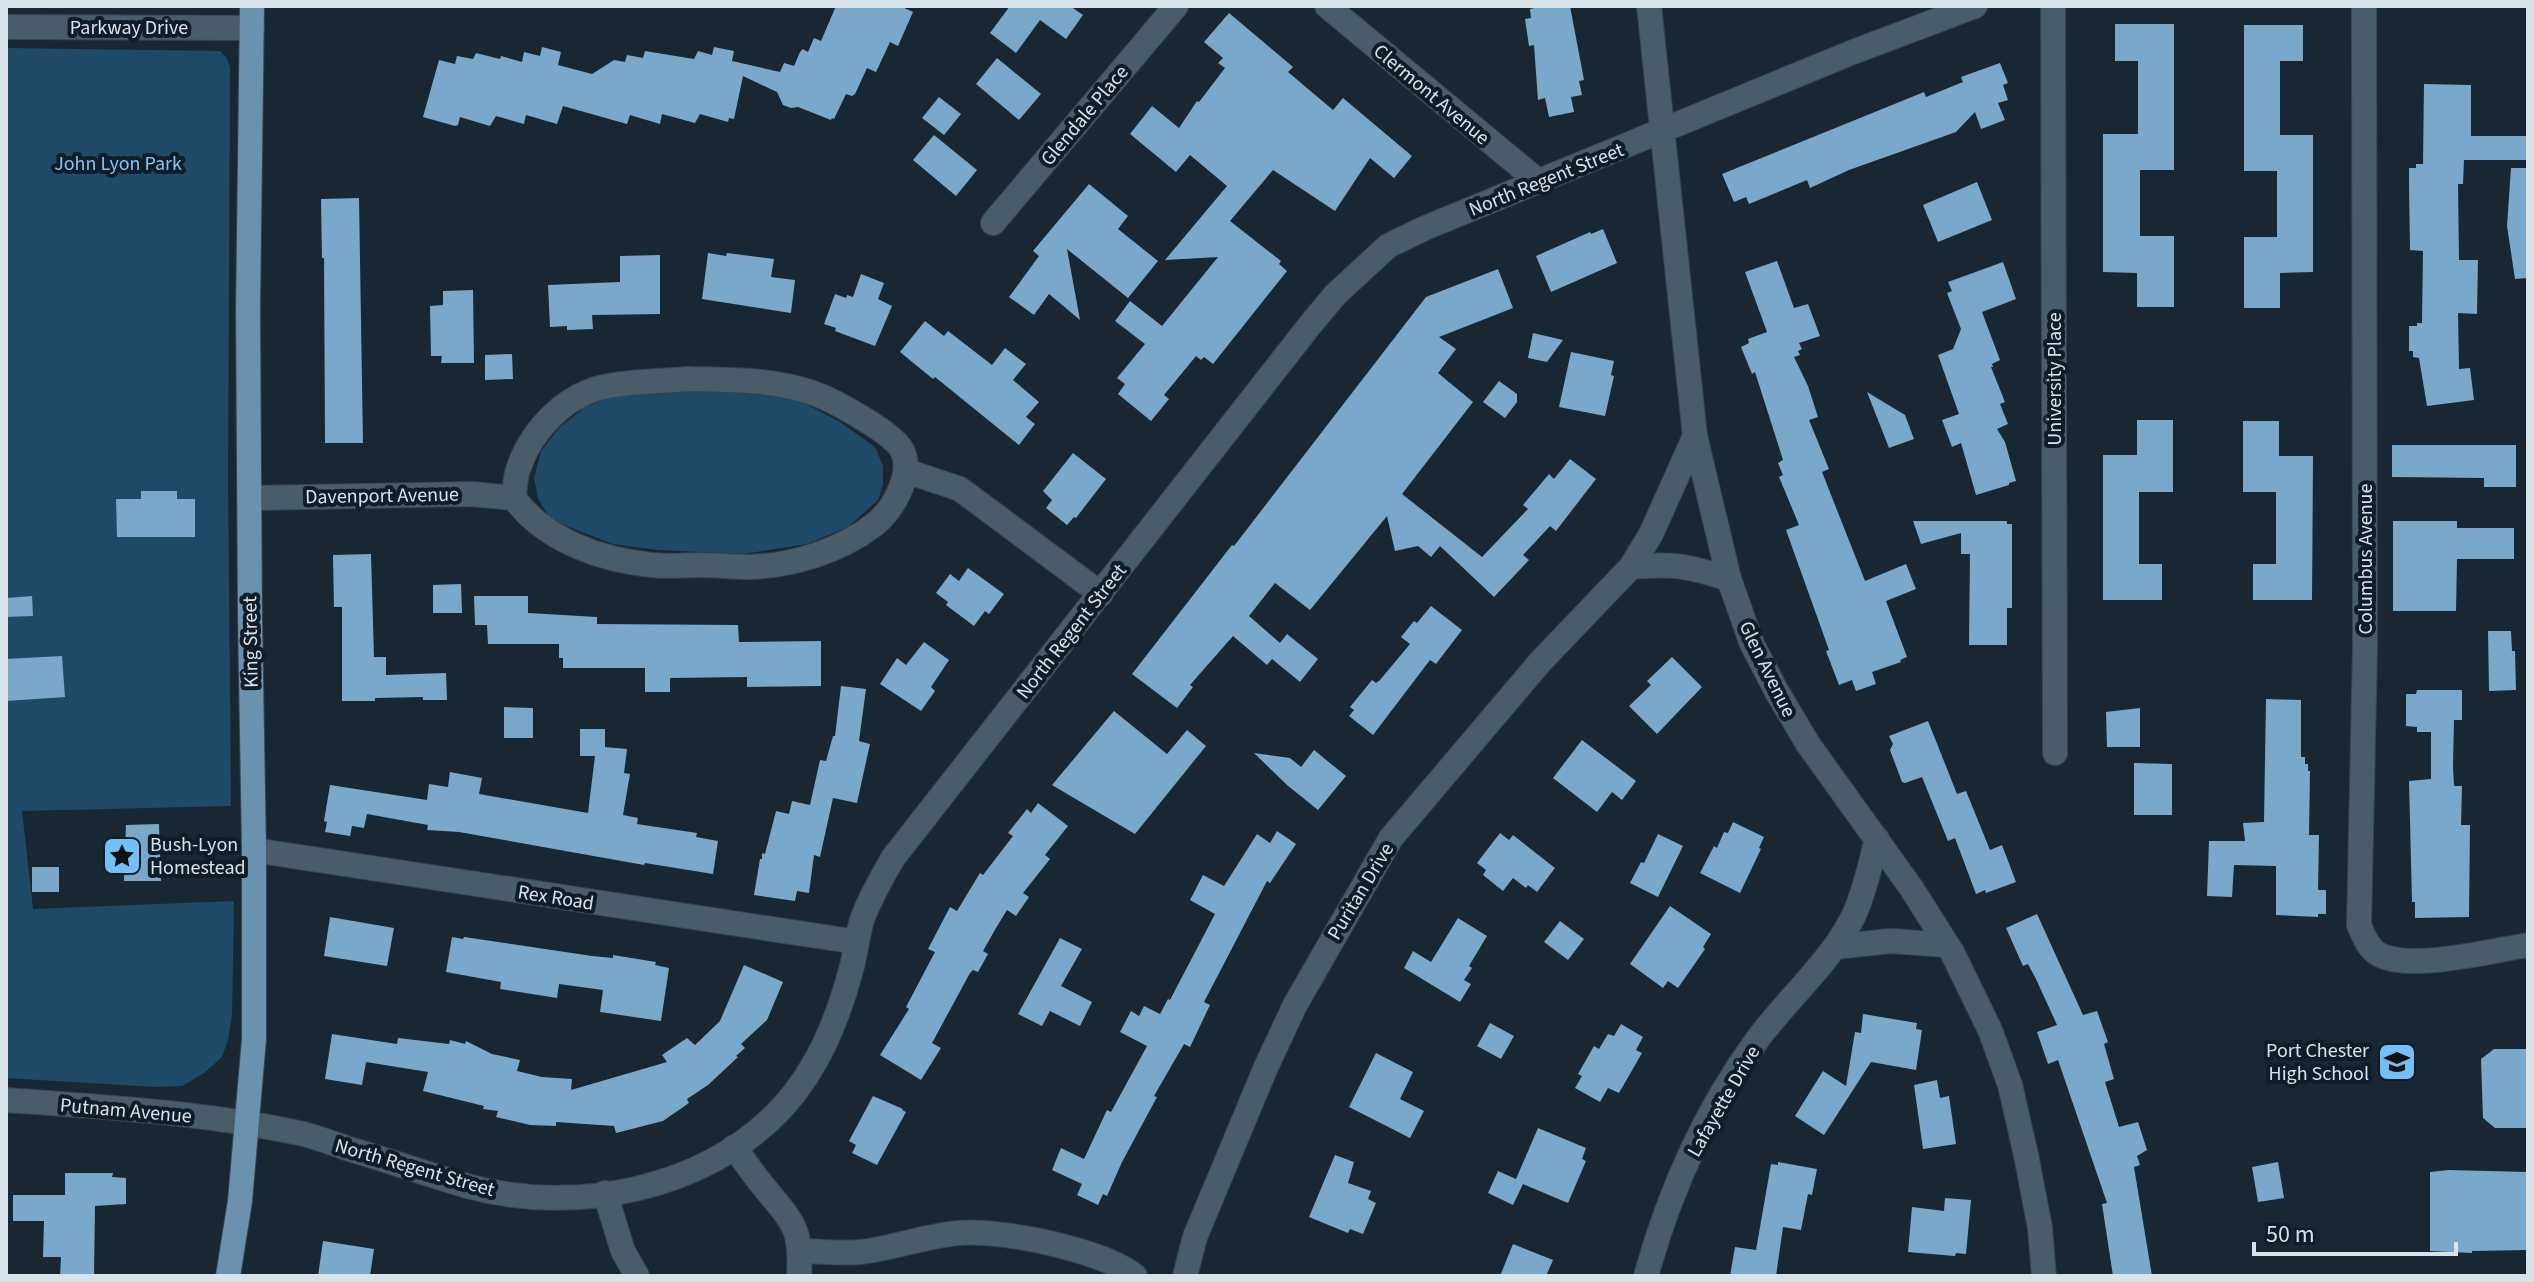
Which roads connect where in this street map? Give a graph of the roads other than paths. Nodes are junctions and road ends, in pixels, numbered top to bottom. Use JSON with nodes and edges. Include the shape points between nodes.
{"nodes":[{"id":1,"x":1176,"y":6,"type":"edge"},
{"id":2,"x":1327,"y":6,"type":"edge"},
{"id":3,"x":1649,"y":6,"type":"edge"},
{"id":4,"x":1975,"y":6,"type":"edge"},
{"id":5,"x":2053,"y":6,"type":"edge"},
{"id":6,"x":2364,"y":6,"type":"edge"},
{"id":7,"x":252,"y":17,"type":"edge"},
{"id":8,"x":6,"y":27,"type":"edge"},
{"id":9,"x":1663,"y":132,"type":"junction"},
{"id":10,"x":1538,"y":181,"type":"junction"},
{"id":11,"x":993,"y":223,"type":"dead end"},
{"id":12,"x":1695,"y":436,"type":"junction"},
{"id":13,"x":906,"y":471,"type":"junction"},
{"id":14,"x":250,"y":498,"type":"junction"},
{"id":15,"x":514,"y":498,"type":"junction"},
{"id":16,"x":1631,"y":567,"type":"junction"},
{"id":17,"x":1729,"y":579,"type":"junction"},
{"id":18,"x":1101,"y":594,"type":"junction"},
{"id":19,"x":2055,"y":753,"type":"dead end"},
{"id":20,"x":1877,"y":839,"type":"junction"},
{"id":21,"x":254,"y":850,"type":"junction"},
{"id":22,"x":857,"y":942,"type":"junction"},
{"id":23,"x":1947,"y":945,"type":"junction"},
{"id":24,"x":2528,"y":945,"type":"edge"},
{"id":25,"x":1835,"y":947,"type":"junction"},
{"id":26,"x":6,"y":1100,"type":"edge"},
{"id":27,"x":246,"y":1123,"type":"junction"},
{"id":28,"x":734,"y":1147,"type":"junction"},
{"id":29,"x":605,"y":1193,"type":"junction"},
{"id":30,"x":801,"y":1251,"type":"junction"},
{"id":31,"x":228,"y":1276,"type":"edge"},
{"id":32,"x":637,"y":1276,"type":"edge"},
{"id":33,"x":799,"y":1276,"type":"edge"},
{"id":34,"x":1135,"y":1276,"type":"edge"},
{"id":35,"x":1185,"y":1276,"type":"edge"},
{"id":36,"x":1646,"y":1276,"type":"edge"},
{"id":37,"x":2044,"y":1276,"type":"edge"}],
"edges":[{"from":1,"to":11,"type":"street","name":"Glendale Place"},
{"from":2,"to":10,"type":"street","name":"Clermont Avenue"},
{"from":3,"to":9,"type":"street","name":"Glen Avenue"},
{"from":4,"to":9,"type":"street","name":"North Regent Street"},
{"from":5,"to":19,"type":"street","name":"University Place"},
{"from":6,"to":24,"type":"street","name":"Columbus Avenue","via":[[2365,657],[2359,925],[2379,955],[2414,963]]},
{"from":7,"to":8,"type":"street","name":"Parkway Drive"},
{"from":7,"to":14,"type":"main road","name":"King Street"},
{"from":9,"to":10,"type":"street","name":"North Regent Street"},
{"from":9,"to":12,"type":"street","name":"Glen Avenue"},
{"from":10,"to":18,"type":"street","name":"North Regent Street","via":[[1388,246],[1354,276]]},
{"from":12,"to":16,"type":"street","name":"Puritan Drive"},
{"from":12,"to":17,"type":"street","name":"Glen Avenue"},
{"from":13,"to":15,"type":"street","via":[[895,500],[877,523],[852,539],[795,561],[751,567],[653,565],[594,552],[553,535]]},
{"from":13,"to":15,"type":"street","via":[[902,449],[884,432],[810,392],[750,380],[689,379],[605,386],[561,408],[532,441],[518,468]]},
{"from":13,"to":18,"type":"street","via":[[960,489]]},
{"from":14,"to":15,"type":"street","name":"Davenport Avenue"},
{"from":14,"to":21,"type":"main road","name":"King Street"},
{"from":16,"to":17,"type":"street","via":[[1686,566]]},
{"from":16,"to":35,"type":"street","name":"Puritan Drive","via":[[1541,661],[1391,838],[1295,1005],[1195,1237]]},
{"from":17,"to":20,"type":"street","name":"Glen Avenue","via":[[1752,644],[1777,692]]},
{"from":18,"to":22,"type":"street","name":"North Regent Street","via":[[893,858],[876,887]]},
{"from":20,"to":23,"type":"street","name":"Glen Avenue"},
{"from":20,"to":25,"type":"street","name":"Lafayette Drive","via":[[1858,904]]},
{"from":21,"to":22,"type":"street","name":"Rex Road"},
{"from":21,"to":27,"type":"main road","name":"King Street","via":[[254,1039]]},
{"from":22,"to":28,"type":"street","name":"North Regent Street","via":[[830,1037],[810,1071],[781,1108]]},
{"from":23,"to":25,"type":"street","via":[[1891,941]]},
{"from":23,"to":37,"type":"street","name":"Glen Avenue","via":[[1990,1030],[2010,1085],[2040,1228]]},
{"from":25,"to":36,"type":"street","name":"Lafayette Drive","via":[[1756,1042],[1722,1094],[1657,1234]]},
{"from":26,"to":27,"type":"street","name":"Putnam Avenue","via":[[174,1112]]},
{"from":27,"to":29,"type":"street","name":"North Regent Street","via":[[298,1133],[470,1186],[529,1197]]},
{"from":27,"to":31,"type":"main road","name":"King Street"},
{"from":28,"to":29,"type":"street","name":"North Regent Street","via":[[673,1179]]},
{"from":28,"to":30,"type":"street","via":[[785,1210]]},
{"from":29,"to":32,"type":"street","via":[[623,1251]]},
{"from":30,"to":33,"type":"street"},
{"from":30,"to":34,"type":"street","via":[[866,1252],[962,1233],[1057,1245]]}]}
